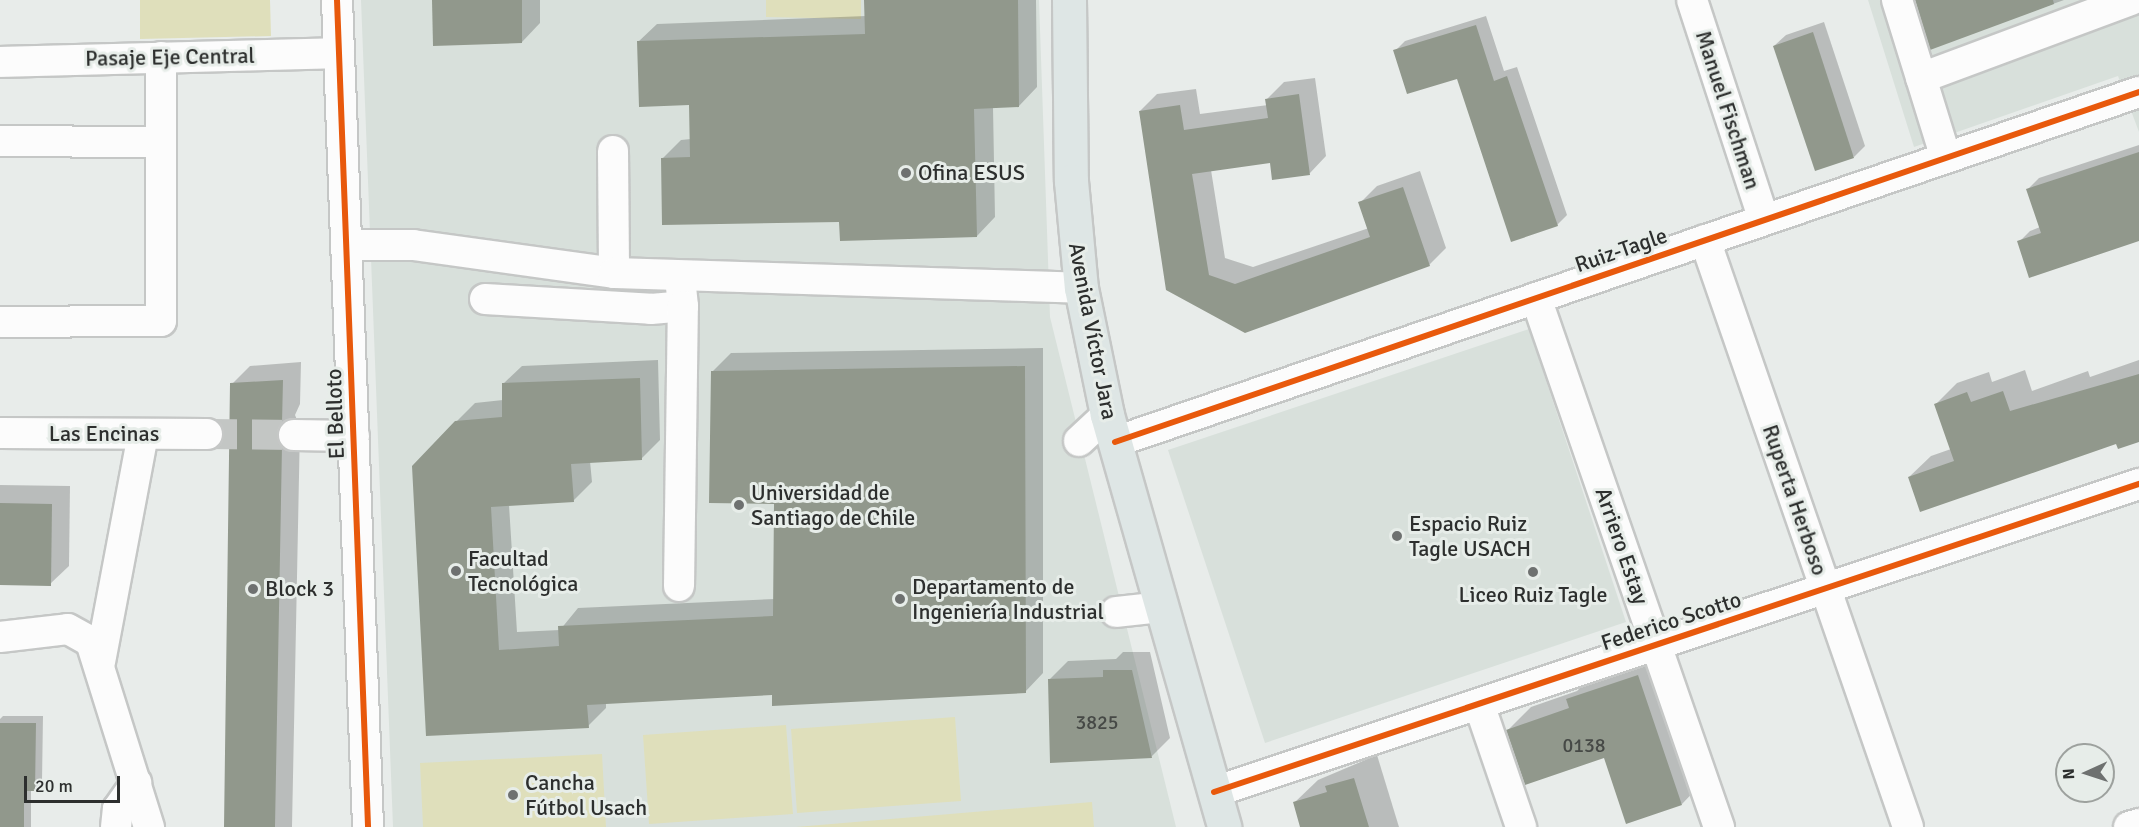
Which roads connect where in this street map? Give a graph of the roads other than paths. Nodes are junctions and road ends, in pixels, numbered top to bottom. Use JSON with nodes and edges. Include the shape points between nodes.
{"nodes":[{"id":1,"x":337,"y":0,"type":"edge"},
{"id":2,"x":1069,"y":0,"type":"edge"},
{"id":3,"x":1692,"y":0,"type":"edge"},
{"id":4,"x":1897,"y":0,"type":"edge"},
{"id":5,"x":2131,"y":0,"type":"edge"},
{"id":6,"x":339,"y":53,"type":"junction"},
{"id":7,"x":161,"y":57,"type":"junction"},
{"id":8,"x":0,"y":62,"type":"edge"},
{"id":9,"x":1921,"y":78,"type":"junction"},
{"id":10,"x":2139,"y":92,"type":"edge"},
{"id":11,"x":0,"y":141,"type":"edge"},
{"id":12,"x":161,"y":142,"type":"junction"},
{"id":13,"x":613,"y":151,"type":"dead end"},
{"id":14,"x":1946,"y":158,"type":"junction"},
{"id":15,"x":1764,"y":220,"type":"junction"},
{"id":16,"x":1705,"y":240,"type":"junction"},
{"id":17,"x":346,"y":245,"type":"junction"},
{"id":18,"x":614,"y":273,"type":"junction"},
{"id":19,"x":680,"y":274,"type":"junction"},
{"id":20,"x":1081,"y":288,"type":"junction"},
{"id":21,"x":1536,"y":298,"type":"junction"},
{"id":22,"x":485,"y":299,"type":"dead end"},
{"id":23,"x":683,"y":306,"type":"junction"},
{"id":24,"x":0,"y":322,"type":"edge"},
{"id":25,"x":1111,"y":428,"type":"junction"},
{"id":26,"x":0,"y":433,"type":"edge"},
{"id":27,"x":143,"y":434,"type":"junction"},
{"id":28,"x":207,"y":435,"type":"tunnel mouth"},
{"id":29,"x":294,"y":435,"type":"tunnel mouth"},
{"id":30,"x":354,"y":436,"type":"junction"},
{"id":31,"x":1079,"y":441,"type":"dead end"},
{"id":32,"x":2139,"y":484,"type":"edge"},
{"id":33,"x":679,"y":586,"type":"dead end"},
{"id":34,"x":1825,"y":588,"type":"junction"},
{"id":35,"x":1162,"y":607,"type":"junction"},
{"id":36,"x":1116,"y":612,"type":"dead end"},
{"id":37,"x":0,"y":638,"type":"edge"},
{"id":38,"x":1656,"y":645,"type":"junction"},
{"id":39,"x":100,"y":662,"type":"junction"},
{"id":40,"x":1479,"y":704,"type":"junction"},
{"id":41,"x":136,"y":783,"type":"junction"},
{"id":42,"x":1214,"y":792,"type":"junction"},
{"id":43,"x":2139,"y":824,"type":"edge"},
{"id":44,"x":116,"y":827,"type":"edge"},
{"id":45,"x":149,"y":827,"type":"edge"},
{"id":46,"x":368,"y":827,"type":"edge"},
{"id":47,"x":1224,"y":827,"type":"edge"},
{"id":48,"x":1521,"y":827,"type":"edge"},
{"id":49,"x":1719,"y":827,"type":"edge"},
{"id":50,"x":1908,"y":827,"type":"edge"},
{"id":51,"x":2129,"y":827,"type":"edge"}],
"edges":[{"from":1,"to":6,"type":"street","name":"El Belloto"},
{"from":2,"to":20,"type":"main road","name":"Avenida Víctor Jara","via":[[1071,181]]},
{"from":3,"to":15,"type":"street","name":"Manuel Fischman"},
{"from":4,"to":9,"type":"street"},
{"from":5,"to":9,"type":"street"},
{"from":6,"to":7,"type":"street","name":"Pasaje Eje Central"},
{"from":6,"to":17,"type":"street","name":"El Belloto"},
{"from":7,"to":8,"type":"street","name":"Pasaje Eje Central"},
{"from":7,"to":12,"type":"street"},
{"from":9,"to":14,"type":"street"},
{"from":10,"to":14,"type":"street","name":"Ruiz-Tagle"},
{"from":11,"to":12,"type":"street"},
{"from":12,"to":24,"type":"street","via":[[161,321]]},
{"from":13,"to":18,"type":"street"},
{"from":14,"to":15,"type":"street","name":"Ruiz-Tagle"},
{"from":15,"to":16,"type":"street","name":"Ruiz-Tagle"},
{"from":16,"to":21,"type":"street","name":"Ruiz-Tagle"},
{"from":16,"to":34,"type":"street","name":"Ruperta Herboso"},
{"from":17,"to":18,"type":"street","via":[[412,245]]},
{"from":17,"to":30,"type":"street","name":"El Belloto"},
{"from":18,"to":19,"type":"street"},
{"from":19,"to":20,"type":"street"},
{"from":19,"to":23,"type":"street"},
{"from":20,"to":25,"type":"main road","name":"Avenida Víctor Jara"},
{"from":21,"to":25,"type":"street","name":"Ruiz-Tagle"},
{"from":21,"to":38,"type":"street","name":"Arriero Estay"},
{"from":22,"to":23,"type":"street","via":[[651,309]]},
{"from":23,"to":33,"type":"street"},
{"from":25,"to":31,"type":"street"},
{"from":25,"to":35,"type":"main road","name":"Avenida Víctor Jara"},
{"from":26,"to":27,"type":"street","name":"Las Encinas"},
{"from":27,"to":28,"type":"street","name":"Las Encinas"},
{"from":27,"to":39,"type":"street"},
{"from":29,"to":30,"type":"street"},
{"from":30,"to":46,"type":"street","name":"El Belloto"},
{"from":32,"to":34,"type":"street","name":"Federico Scotto"},
{"from":34,"to":38,"type":"street","name":"Federico Scotto"},
{"from":34,"to":50,"type":"street","name":"Ruperta Herboso"},
{"from":35,"to":36,"type":"street"},
{"from":35,"to":42,"type":"main road","name":"Avenida Víctor Jara"},
{"from":37,"to":39,"type":"street","via":[[68,630],[91,642]]},
{"from":38,"to":40,"type":"street","name":"Federico Scotto"},
{"from":38,"to":49,"type":"street","name":"Arriero Estay"},
{"from":39,"to":41,"type":"street"},
{"from":40,"to":42,"type":"street","name":"Federico Scotto"},
{"from":40,"to":48,"type":"street"},
{"from":41,"to":44,"type":"street","via":[[118,809]]},
{"from":41,"to":45,"type":"street"},
{"from":42,"to":47,"type":"main road","name":"Avenida Víctor Jara"},
{"from":43,"to":51,"type":"street"}]}
